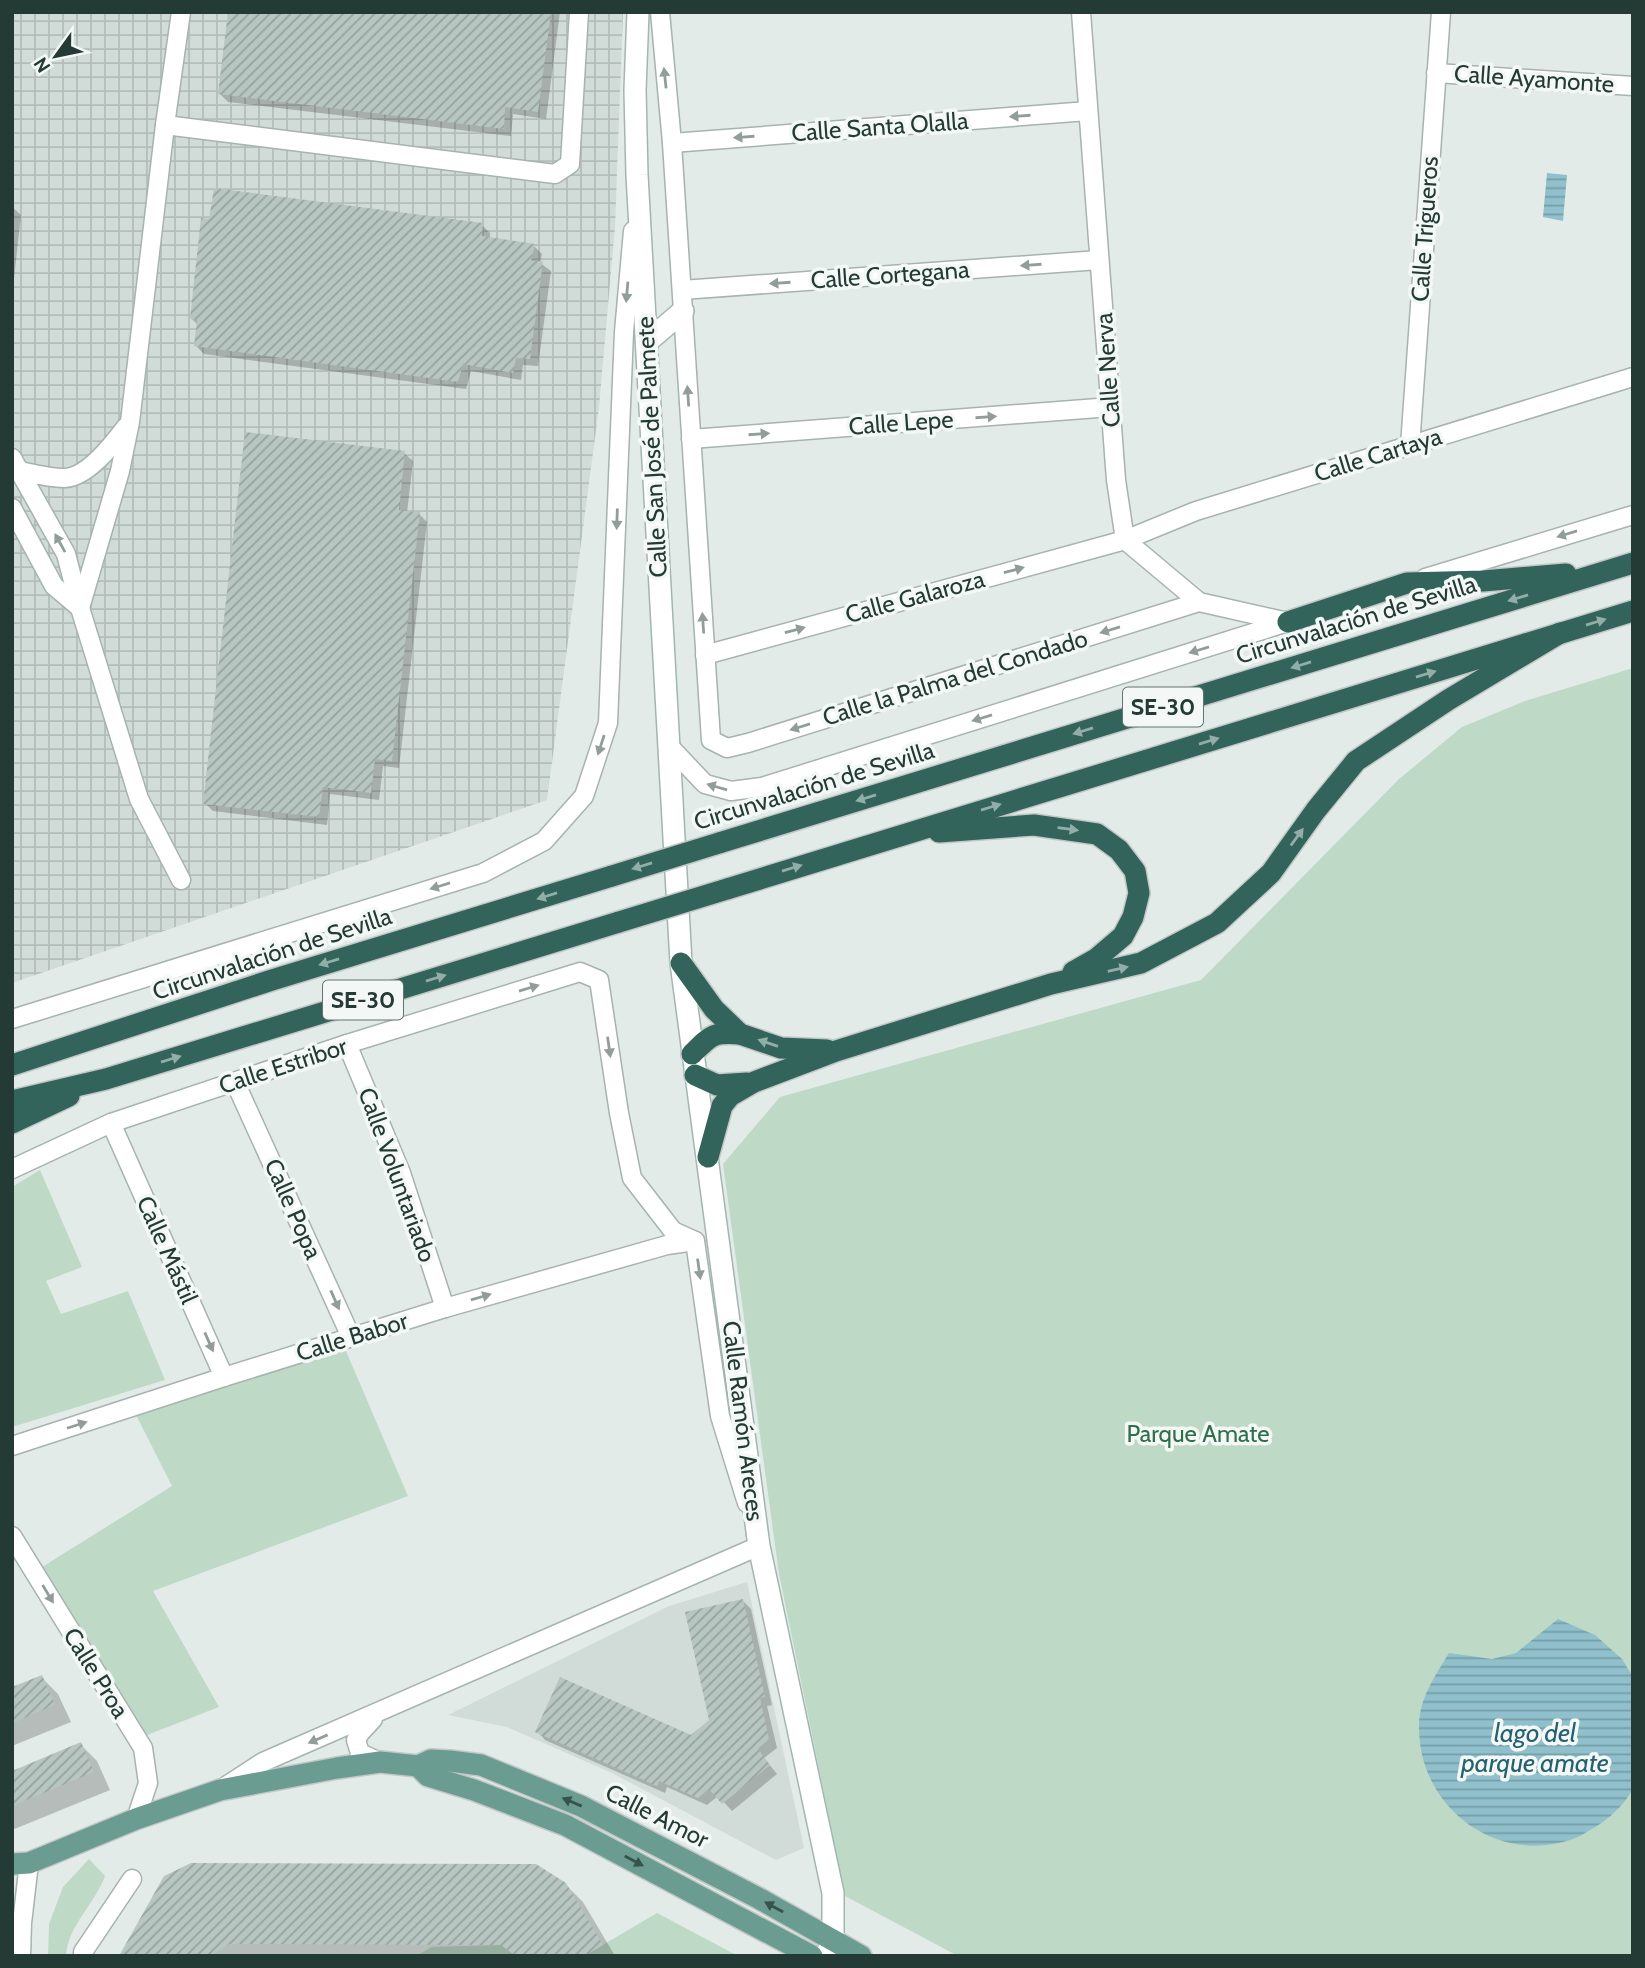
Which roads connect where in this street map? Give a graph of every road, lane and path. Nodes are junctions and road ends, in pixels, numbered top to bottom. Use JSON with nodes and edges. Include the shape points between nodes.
{"nodes":[{"id":1,"x":181,"y":12,"type":"edge"},
{"id":2,"x":579,"y":12,"type":"edge"},
{"id":3,"x":660,"y":12,"type":"edge"},
{"id":4,"x":1080,"y":12,"type":"edge"},
{"id":5,"x":1441,"y":12,"type":"edge"},
{"id":6,"x":637,"y":13,"type":"edge"},
{"id":7,"x":1436,"y":73,"type":"junction"},
{"id":8,"x":1633,"y":86,"type":"edge"},
{"id":9,"x":1088,"y":111,"type":"junction"},
{"id":10,"x":165,"y":125,"type":"junction"},
{"id":11,"x":672,"y":143,"type":"junction"},
{"id":12,"x":637,"y":175,"type":"junction"},
{"id":13,"x":1099,"y":260,"type":"junction"},
{"id":14,"x":682,"y":301,"type":"junction"},
{"id":15,"x":647,"y":342,"type":"junction"},
{"id":16,"x":1633,"y":377,"type":"edge"},
{"id":17,"x":1111,"y":407,"type":"junction"},
{"id":18,"x":130,"y":422,"type":"junction"},
{"id":19,"x":691,"y":439,"type":"junction"},
{"id":20,"x":1409,"y":446,"type":"junction"},
{"id":21,"x":16,"y":465,"type":"edge"},
{"id":22,"x":12,"y":508,"type":"edge"},
{"id":23,"x":1633,"y":515,"type":"edge"},
{"id":24,"x":1125,"y":540,"type":"junction"},
{"id":25,"x":1633,"y":563,"type":"edge"},
{"id":26,"x":1607,"y":571,"type":"junction"},
{"id":27,"x":1407,"y":583,"type":"junction"},
{"id":28,"x":1199,"y":602,"type":"junction"},
{"id":29,"x":80,"y":608,"type":"junction"},
{"id":30,"x":1633,"y":611,"type":"edge"},
{"id":31,"x":1288,"y":622,"type":"junction"},
{"id":32,"x":1560,"y":633,"type":"junction"},
{"id":33,"x":705,"y":655,"type":"junction"},
{"id":34,"x":711,"y":740,"type":"joint"},
{"id":35,"x":669,"y":747,"type":"junction"},
{"id":36,"x":902,"y":834,"type":"junction"},
{"id":37,"x":181,"y":880,"type":"dead end"},
{"id":38,"x":677,"y":880,"type":"joint"},
{"id":39,"x":681,"y":963,"type":"junction"},
{"id":40,"x":272,"y":980,"type":"junction"},
{"id":41,"x":1051,"y":984,"type":"junction"},
{"id":42,"x":12,"y":1019,"type":"edge"},
{"id":43,"x":740,"y":1034,"type":"junction"},
{"id":44,"x":347,"y":1044,"type":"junction"},
{"id":45,"x":836,"y":1051,"type":"junction"},
{"id":46,"x":12,"y":1053,"type":"edge"},
{"id":47,"x":694,"y":1064,"type":"junction"},
{"id":48,"x":12,"y":1065,"type":"edge"},
{"id":49,"x":106,"y":1079,"type":"junction"},
{"id":50,"x":235,"y":1082,"type":"junction"},
{"id":51,"x":754,"y":1082,"type":"junction"},
{"id":52,"x":12,"y":1101,"type":"edge"},
{"id":53,"x":12,"y":1123,"type":"edge"},
{"id":54,"x":111,"y":1123,"type":"junction"},
{"id":55,"x":708,"y":1157,"type":"junction"},
{"id":56,"x":12,"y":1169,"type":"edge"},
{"id":57,"x":695,"y":1241,"type":"junction"},
{"id":58,"x":445,"y":1308,"type":"junction"},
{"id":59,"x":351,"y":1337,"type":"junction"},
{"id":60,"x":224,"y":1377,"type":"junction"},
{"id":61,"x":12,"y":1446,"type":"edge"},
{"id":62,"x":12,"y":1536,"type":"edge"},
{"id":63,"x":759,"y":1546,"type":"junction"},
{"id":64,"x":381,"y":1712,"type":"junction"},
{"id":65,"x":380,"y":1762,"type":"junction"},
{"id":66,"x":418,"y":1766,"type":"junction"},
{"id":67,"x":220,"y":1790,"type":"junction"},
{"id":68,"x":136,"y":1819,"type":"junction"},
{"id":69,"x":21,"y":1864,"type":"edge"},
{"id":70,"x":132,"y":1879,"type":"dead end"},
{"id":71,"x":12,"y":1882,"type":"edge"},
{"id":72,"x":18,"y":1948,"type":"edge"},
{"id":73,"x":830,"y":1948,"type":"edge"},
{"id":74,"x":83,"y":1956,"type":"edge"},
{"id":75,"x":813,"y":1956,"type":"edge"},
{"id":76,"x":861,"y":1956,"type":"edge"}],
"edges":[{"from":1,"to":10,"type":"street"},
{"from":2,"to":10,"type":"street","via":[[570,164],[555,174]]},
{"from":11,"to":3,"type":"street","name":"Calle San José de Palmete","one_way":true},
{"from":4,"to":9,"type":"street","name":"Calle Nerva"},
{"from":5,"to":7,"type":"street","name":"Calle Trigueros"},
{"from":6,"to":12,"type":"street","name":"Calle San José de Palmete"},
{"from":7,"to":8,"type":"street","name":"Calle Ayamonte"},
{"from":7,"to":20,"type":"street","name":"Calle Trigueros"},
{"from":9,"to":11,"type":"street","name":"Calle Santa Olalla","one_way":true},
{"from":9,"to":13,"type":"street","name":"Calle Nerva"},
{"from":10,"to":18,"type":"street"},
{"from":11,"to":14,"type":"street","name":"Calle San José de Palmete"},
{"from":12,"to":15,"type":"street","name":"Calle San José de Palmete"},
{"from":12,"to":42,"type":"street","one_way":true,"via":[[624,332],[608,723],[584,796],[544,841],[482,873]]},
{"from":13,"to":14,"type":"street","name":"Calle Cortegana","one_way":true},
{"from":13,"to":17,"type":"street","name":"Calle Nerva"},
{"from":14,"to":15,"type":"street"},
{"from":19,"to":14,"type":"street","name":"Calle San José de Palmete","one_way":true},
{"from":15,"to":35,"type":"street","name":"Calle San José de Palmete"},
{"from":16,"to":20,"type":"street","name":"Calle Cartaya"},
{"from":19,"to":17,"type":"street","name":"Calle Lepe","one_way":true},
{"from":17,"to":24,"type":"street","name":"Calle Nerva"},
{"from":18,"to":21,"type":"street","via":[[91,466],[66,478]]},
{"from":18,"to":29,"type":"street"},
{"from":33,"to":19,"type":"street","name":"Calle San José de Palmete","one_way":true},
{"from":20,"to":24,"type":"street","name":"Calle Cartaya","via":[[1196,511]]},
{"from":29,"to":21,"type":"street","one_way":true,"via":[[66,554]]},
{"from":22,"to":29,"type":"street","via":[[54,586]]},
{"from":23,"to":27,"type":"street","one_way":true},
{"from":24,"to":28,"type":"street"},
{"from":33,"to":24,"type":"street","name":"Calle Galaroza","one_way":true},
{"from":25,"to":26,"type":"highway","name":"Circunvalación de Sevilla","number":"SE-30"},
{"from":26,"to":27,"type":"highway"},
{"from":26,"to":40,"type":"highway","name":"Circunvalación de Sevilla","number":"SE-30","one_way":true,"bridge":true},
{"from":27,"to":31,"type":"highway"},
{"from":28,"to":31,"type":"street"},
{"from":28,"to":34,"type":"street","name":"Calle la Palma del Condado","one_way":true,"via":[[748,743],[727,748]]},
{"from":29,"to":37,"type":"street","via":[[139,799]]},
{"from":32,"to":30,"type":"highway","number":"SE-30","one_way":true},
{"from":31,"to":35,"type":"street","one_way":true,"via":[[762,787],[731,792],[705,784]]},
{"from":36,"to":32,"type":"highway","number":"SE-30","one_way":true},
{"from":41,"to":32,"type":"highway","one_way":true,"via":[[1141,964],[1217,923],[1271,873],[1356,761]]},
{"from":33,"to":34,"type":"street","name":"Calle San José de Palmete"},
{"from":35,"to":38,"type":"street","name":"Calle San José de Palmete"},
{"from":36,"to":41,"type":"highway","one_way":true,"via":[[1034,825],[1097,834],[1119,850],[1135,871],[1139,893],[1133,917],[1123,936],[1096,959]]},
{"from":49,"to":36,"type":"highway","number":"SE-30","one_way":true,"bridge":true},
{"from":38,"to":39,"type":"street","name":"Calle Ramón Areces"},
{"from":39,"to":43,"type":"highway","via":[[714,1010]]},
{"from":39,"to":47,"type":"street","name":"Calle Ramón Areces"},
{"from":40,"to":46,"type":"highway"},
{"from":40,"to":48,"type":"highway","name":"Circunvalación de Sevilla","number":"SE-30"},
{"from":41,"to":45,"type":"highway"},
{"from":45,"to":43,"type":"highway","one_way":true,"via":[[781,1048]]},
{"from":43,"to":47,"type":"highway","via":[[722,1032],[708,1039]]},
{"from":44,"to":50,"type":"street","name":"Calle Estribor"},
{"from":44,"to":57,"type":"street","name":"Calle Estribor","one_way":true,"via":[[580,972],[599,980],[632,1178],[673,1231]]},
{"from":44,"to":58,"type":"street","name":"Calle Voluntariado","via":[[401,1173]]},
{"from":45,"to":51,"type":"highway"},
{"from":47,"to":51,"type":"highway","via":[[717,1085]]},
{"from":47,"to":55,"type":"street","name":"Calle Ramón Areces"},
{"from":49,"to":52,"type":"highway","number":"SE-30"},
{"from":49,"to":53,"type":"highway"},
{"from":50,"to":54,"type":"street","name":"Calle Estribor"},
{"from":50,"to":59,"type":"street","name":"Calle Popa","one_way":true},
{"from":51,"to":55,"type":"highway","via":[[722,1106]]},
{"from":54,"to":56,"type":"street","name":"Calle Estribor"},
{"from":54,"to":60,"type":"street","name":"Calle Mástil","one_way":true},
{"from":55,"to":63,"type":"street","name":"Calle Ramón Areces"},
{"from":58,"to":57,"type":"street","name":"Calle Babor","one_way":true},
{"from":57,"to":63,"type":"street","one_way":true,"via":[[720,1416]]},
{"from":58,"to":59,"type":"street","name":"Calle Babor"},
{"from":59,"to":60,"type":"street","name":"Calle Babor"},
{"from":61,"to":60,"type":"street","name":"Calle Babor","one_way":true},
{"from":62,"to":68,"type":"street","name":"Calle Proa","one_way":true,"via":[[143,1748],[148,1783]]},
{"from":63,"to":64,"type":"street","name":"Calle Amor"},
{"from":63,"to":73,"type":"street","name":"Calle Ramón Areces","via":[[833,1893]]},
{"from":64,"to":65,"type":"street","name":"Calle Amor","via":[[356,1740],[360,1753]]},
{"from":64,"to":67,"type":"street","name":"Calle Amor","one_way":true,"via":[[263,1762]]},
{"from":65,"to":66,"type":"main road","name":"Calle Amor"},
{"from":65,"to":67,"type":"main road","name":"Calle Amor"},
{"from":73,"to":66,"type":"main road","name":"Calle Amor","one_way":true,"via":[[760,1899],[581,1806],[481,1765],[431,1760]]},
{"from":66,"to":75,"type":"main road","name":"Calle Amor","one_way":true,"via":[[428,1776],[565,1825]]},
{"from":67,"to":68,"type":"main road","name":"Calle Amor"},
{"from":68,"to":69,"type":"main road","name":"Calle Amor"},
{"from":69,"to":71,"type":"main road","name":"Calle Amor"},
{"from":69,"to":72,"type":"street"},
{"from":70,"to":74,"type":"street"},
{"from":73,"to":76,"type":"main road","name":"Calle Amor"}]}
